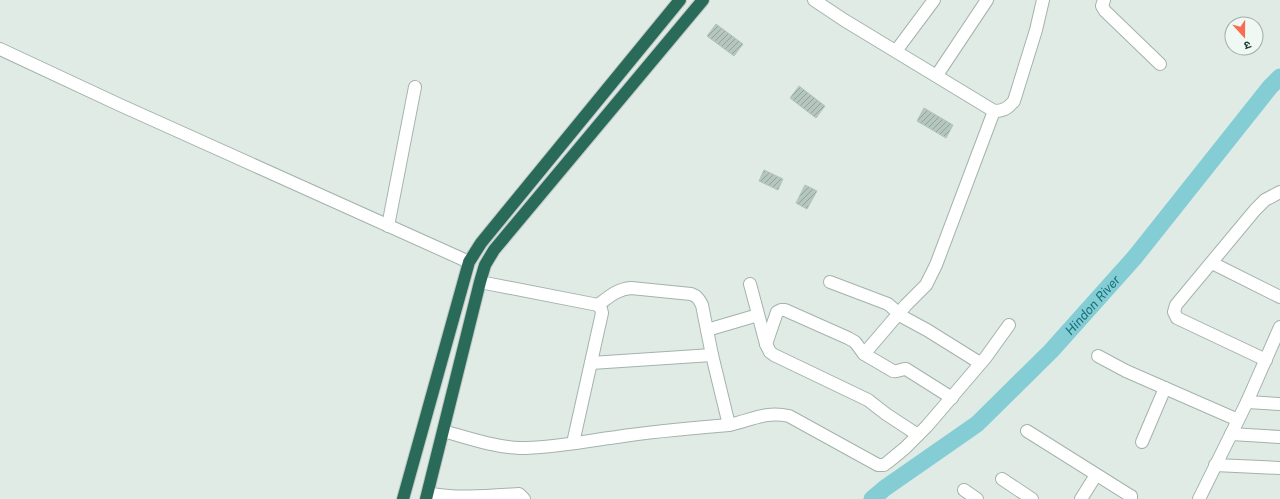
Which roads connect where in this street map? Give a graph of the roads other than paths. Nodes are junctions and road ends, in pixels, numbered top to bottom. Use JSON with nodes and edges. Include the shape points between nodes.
{"nodes":[{"id":1,"x":680,"y":0,"type":"edge"},
{"id":2,"x":703,"y":0,"type":"edge"},
{"id":3,"x":814,"y":0,"type":"edge"},
{"id":4,"x":934,"y":0,"type":"edge"},
{"id":5,"x":987,"y":0,"type":"edge"},
{"id":6,"x":1043,"y":0,"type":"edge"},
{"id":7,"x":1104,"y":0,"type":"edge"},
{"id":8,"x":0,"y":49,"type":"edge"},
{"id":9,"x":896,"y":51,"type":"junction"},
{"id":10,"x":1160,"y":64,"type":"dead end"},
{"id":11,"x":936,"y":75,"type":"junction"},
{"id":12,"x":415,"y":87,"type":"dead end"},
{"id":13,"x":994,"y":111,"type":"junction"},
{"id":14,"x":1280,"y":192,"type":"edge"},
{"id":15,"x":388,"y":226,"type":"junction"},
{"id":16,"x":469,"y":262,"type":"junction"},
{"id":17,"x":1212,"y":263,"type":"junction"},
{"id":18,"x":480,"y":282,"type":"junction"},
{"id":19,"x":830,"y":282,"type":"dead end"},
{"id":20,"x":750,"y":284,"type":"dead end"},
{"id":21,"x":1280,"y":297,"type":"edge"},
{"id":22,"x":598,"y":305,"type":"junction"},
{"id":23,"x":899,"y":313,"type":"junction"},
{"id":24,"x":758,"y":315,"type":"junction"},
{"id":25,"x":1009,"y":325,"type":"dead end"},
{"id":26,"x":1280,"y":327,"type":"edge"},
{"id":27,"x":706,"y":330,"type":"junction"},
{"id":28,"x":766,"y":344,"type":"junction"},
{"id":29,"x":864,"y":354,"type":"junction"},
{"id":30,"x":712,"y":355,"type":"junction"},
{"id":31,"x":1098,"y":356,"type":"dead end"},
{"id":32,"x":1266,"y":360,"type":"junction"},
{"id":33,"x":591,"y":363,"type":"junction"},
{"id":34,"x":980,"y":363,"type":"junction"},
{"id":35,"x":1165,"y":388,"type":"junction"},
{"id":36,"x":952,"y":398,"type":"junction"},
{"id":37,"x":1247,"y":402,"type":"junction"},
{"id":38,"x":1280,"y":404,"type":"edge"},
{"id":39,"x":1238,"y":420,"type":"junction"},
{"id":40,"x":729,"y":425,"type":"junction"},
{"id":41,"x":1027,"y":430,"type":"dead end"},
{"id":42,"x":443,"y":431,"type":"junction"},
{"id":43,"x":1231,"y":434,"type":"junction"},
{"id":44,"x":918,"y":435,"type":"junction"},
{"id":45,"x":1280,"y":437,"type":"edge"},
{"id":46,"x":1142,"y":442,"type":"dead end"},
{"id":47,"x":573,"y":443,"type":"junction"},
{"id":48,"x":1215,"y":465,"type":"junction"},
{"id":49,"x":1280,"y":468,"type":"edge"},
{"id":50,"x":1096,"y":475,"type":"junction"},
{"id":51,"x":1002,"y":479,"type":"dead end"},
{"id":52,"x":964,"y":490,"type":"dead end"},
{"id":53,"x":427,"y":496,"type":"edge"},
{"id":54,"x":403,"y":499,"type":"edge"},
{"id":55,"x":524,"y":499,"type":"edge"},
{"id":56,"x":977,"y":499,"type":"edge"},
{"id":57,"x":1032,"y":499,"type":"edge"},
{"id":58,"x":1081,"y":499,"type":"edge"},
{"id":59,"x":1131,"y":499,"type":"edge"},
{"id":60,"x":1199,"y":499,"type":"edge"}],
"edges":[{"from":1,"to":16,"type":"highway","via":[[481,243]]},
{"from":2,"to":18,"type":"highway","via":[[494,250]]},
{"from":3,"to":9,"type":"street"},
{"from":4,"to":9,"type":"street"},
{"from":5,"to":11,"type":"street"},
{"from":6,"to":13,"type":"street","via":[[1014,100],[1008,108]]},
{"from":7,"to":10,"type":"street","via":[[1102,6],[1105,11]]},
{"from":8,"to":15,"type":"street"},
{"from":9,"to":11,"type":"street"},
{"from":11,"to":13,"type":"street"},
{"from":12,"to":15,"type":"street"},
{"from":13,"to":23,"type":"street","via":[[936,266],[926,284]]},
{"from":14,"to":17,"type":"street","via":[[1265,200],[1255,210]]},
{"from":15,"to":16,"type":"street"},
{"from":16,"to":54,"type":"highway"},
{"from":17,"to":21,"type":"street"},
{"from":17,"to":32,"type":"street","via":[[1176,305],[1174,312],[1177,318]]},
{"from":18,"to":22,"type":"street"},
{"from":18,"to":42,"type":"highway"},
{"from":19,"to":23,"type":"street","via":[[888,304]]},
{"from":20,"to":24,"type":"street"},
{"from":22,"to":27,"type":"street","via":[[610,295],[631,288],[691,294],[700,300]]},
{"from":22,"to":33,"type":"street","via":[[602,313]]},
{"from":23,"to":29,"type":"street"},
{"from":23,"to":34,"type":"street"},
{"from":24,"to":27,"type":"street"},
{"from":24,"to":28,"type":"street"},
{"from":25,"to":34,"type":"street"},
{"from":26,"to":32,"type":"street"},
{"from":27,"to":30,"type":"street"},
{"from":28,"to":29,"type":"street","via":[[778,312],[785,310],[848,338],[855,342]]},
{"from":28,"to":44,"type":"street","via":[[774,356],[868,400]]},
{"from":29,"to":36,"type":"street","via":[[893,371],[906,370]]},
{"from":30,"to":33,"type":"street"},
{"from":30,"to":40,"type":"street"},
{"from":31,"to":35,"type":"street"},
{"from":32,"to":37,"type":"street"},
{"from":33,"to":47,"type":"street"},
{"from":34,"to":36,"type":"street"},
{"from":35,"to":39,"type":"street"},
{"from":35,"to":46,"type":"street"},
{"from":36,"to":44,"type":"street"},
{"from":37,"to":38,"type":"street"},
{"from":37,"to":39,"type":"street"},
{"from":39,"to":43,"type":"street"},
{"from":40,"to":44,"type":"street","via":[[768,414],[789,416],[878,465],[884,465]]},
{"from":40,"to":47,"type":"street","via":[[641,433]]},
{"from":41,"to":50,"type":"street"},
{"from":42,"to":47,"type":"street","via":[[486,443],[520,448]]},
{"from":42,"to":53,"type":"highway"},
{"from":43,"to":45,"type":"street"},
{"from":43,"to":48,"type":"street"},
{"from":48,"to":49,"type":"street"},
{"from":48,"to":60,"type":"street"},
{"from":50,"to":58,"type":"street"},
{"from":50,"to":59,"type":"street","via":[[1131,496]]},
{"from":51,"to":57,"type":"street"},
{"from":52,"to":56,"type":"street"},
{"from":53,"to":55,"type":"street","via":[[451,498],[519,494]]}]}
